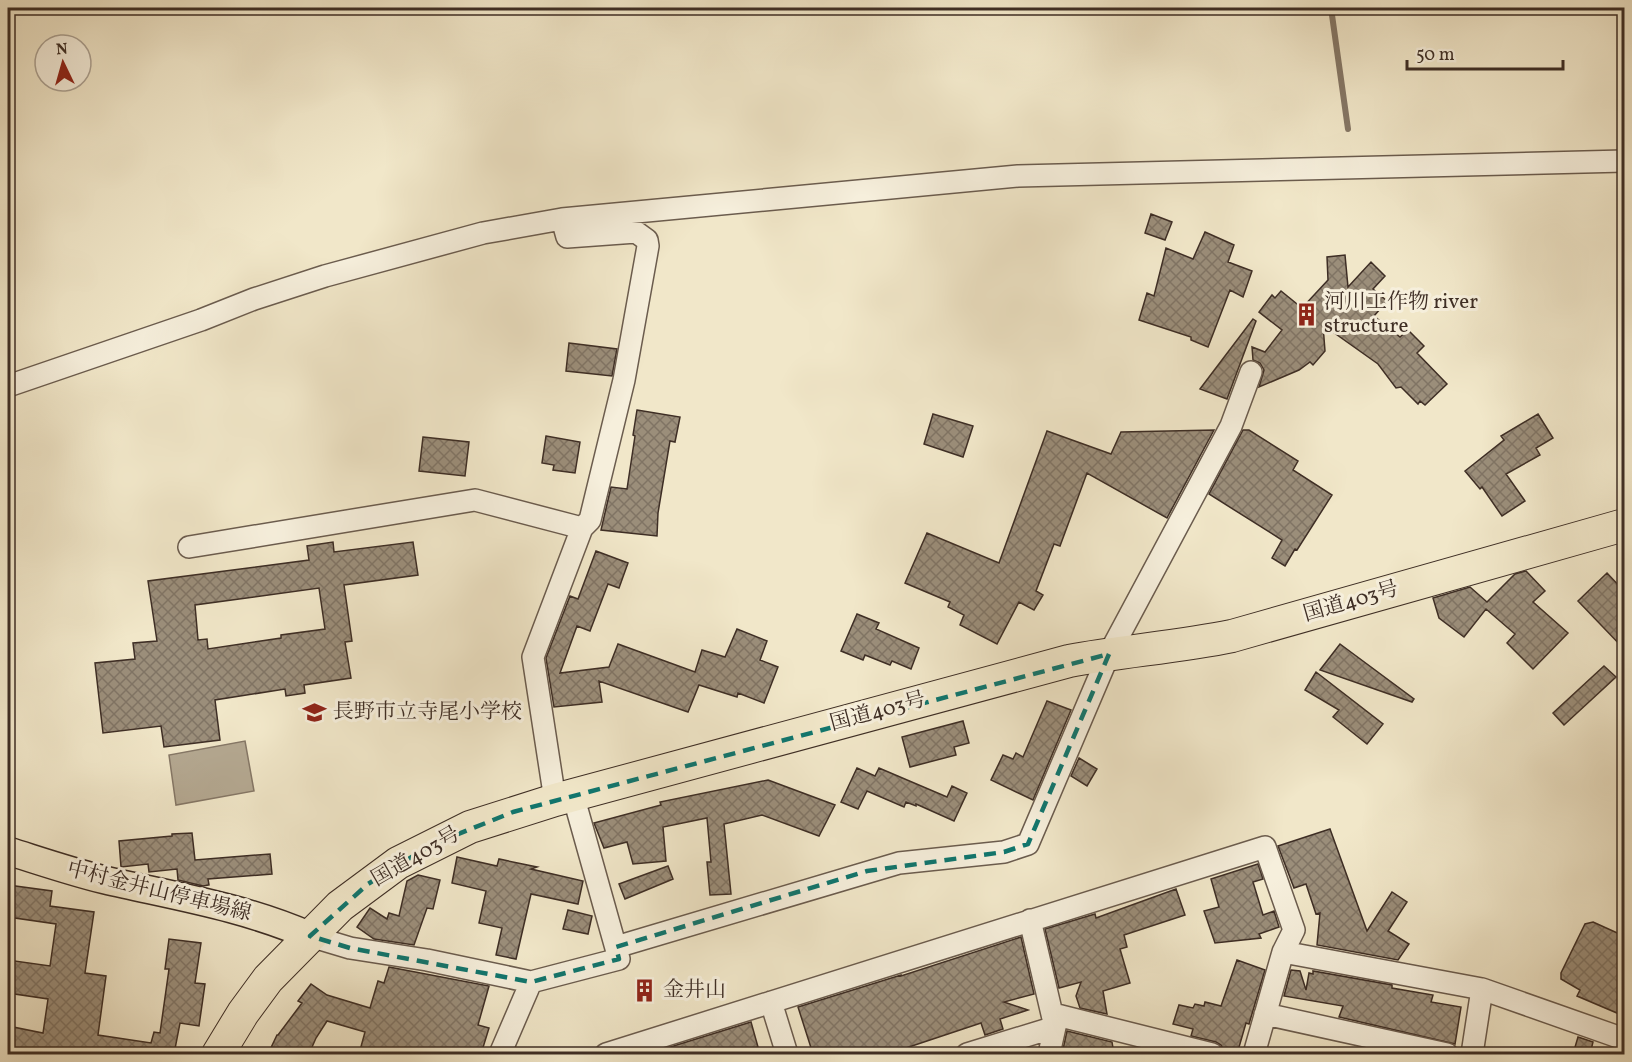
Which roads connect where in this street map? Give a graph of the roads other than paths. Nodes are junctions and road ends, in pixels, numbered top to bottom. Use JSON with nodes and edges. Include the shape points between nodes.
{"nodes":[{"id":1,"x":1624,"y":161,"type":"edge"},
{"id":2,"x":562,"y":219,"type":"junction"},
{"id":3,"x":1251,"y":372,"type":"dead end"},
{"id":4,"x":8,"y":386,"type":"edge"},
{"id":5,"x":1624,"y":525,"type":"edge"},
{"id":6,"x":582,"y":528,"type":"junction"},
{"id":7,"x":189,"y":547,"type":"dead end"},
{"id":8,"x":1109,"y":654,"type":"junction"},
{"id":9,"x":564,"y":797,"type":"junction"},
{"id":10,"x":8,"y":851,"type":"edge"},
{"id":11,"x":1030,"y":920,"type":"junction"},
{"id":12,"x":310,"y":936,"type":"junction"},
{"id":13,"x":616,"y":947,"type":"junction"},
{"id":14,"x":1283,"y":952,"type":"junction"},
{"id":15,"x":531,"y":982,"type":"junction"},
{"id":16,"x":1482,"y":989,"type":"junction"},
{"id":17,"x":771,"y":1002,"type":"junction"},
{"id":18,"x":1265,"y":1014,"type":"junction"},
{"id":19,"x":1054,"y":1021,"type":"junction"},
{"id":20,"x":1624,"y":1039,"type":"edge"},
{"id":21,"x":1372,"y":1046,"type":"edge"},
{"id":22,"x":218,"y":1054,"type":"edge"},
{"id":23,"x":500,"y":1054,"type":"edge"},
{"id":24,"x":606,"y":1054,"type":"edge"},
{"id":25,"x":787,"y":1054,"type":"edge"},
{"id":26,"x":967,"y":1054,"type":"edge"},
{"id":27,"x":1049,"y":1054,"type":"edge"},
{"id":28,"x":1212,"y":1054,"type":"edge"},
{"id":29,"x":1254,"y":1054,"type":"edge"},
{"id":30,"x":1447,"y":1054,"type":"edge"},
{"id":31,"x":1472,"y":1054,"type":"edge"}],
"edges":[{"from":1,"to":2,"type":"street","via":[[1018,176]]},
{"from":2,"to":4,"type":"street","via":[[483,233],[325,276]]},
{"from":2,"to":6,"type":"street","via":[[567,237],[636,232],[648,246],[624,380],[590,520]]},
{"from":3,"to":8,"type":"street","via":[[1231,426]]},
{"from":5,"to":8,"type":"highway","name":"国道403号","via":[[1232,636]]},
{"from":6,"to":7,"type":"street","via":[[476,500]]},
{"from":6,"to":9,"type":"street","via":[[532,657]]},
{"from":8,"to":9,"type":"highway","name":"国道403号","via":[[1069,661]]},
{"from":8,"to":13,"type":"street","via":[[1028,844],[1004,852],[899,863]]},
{"from":9,"to":12,"type":"highway","name":"国道403号","via":[[470,827],[398,863],[340,906]]},
{"from":9,"to":13,"type":"street"},
{"from":10,"to":12,"type":"main road","name":"中村金井山停車場線","via":[[102,879],[228,907]]},
{"from":11,"to":14,"type":"street","via":[[1265,847],[1294,930]]},
{"from":11,"to":17,"type":"street"},
{"from":11,"to":19,"type":"street"},
{"from":12,"to":15,"type":"street","via":[[350,948]]},
{"from":12,"to":22,"type":"highway","name":"国道403号","via":[[268,980]]},
{"from":13,"to":15,"type":"street","via":[[619,959]]},
{"from":14,"to":16,"type":"street"},
{"from":14,"to":18,"type":"street"},
{"from":15,"to":23,"type":"street"},
{"from":16,"to":20,"type":"street"},
{"from":16,"to":31,"type":"street"},
{"from":17,"to":24,"type":"street"},
{"from":17,"to":25,"type":"street"},
{"from":18,"to":21,"type":"street"},
{"from":18,"to":29,"type":"street"},
{"from":19,"to":26,"type":"street"},
{"from":19,"to":27,"type":"street"},
{"from":19,"to":28,"type":"street"},
{"from":21,"to":30,"type":"street"}]}
